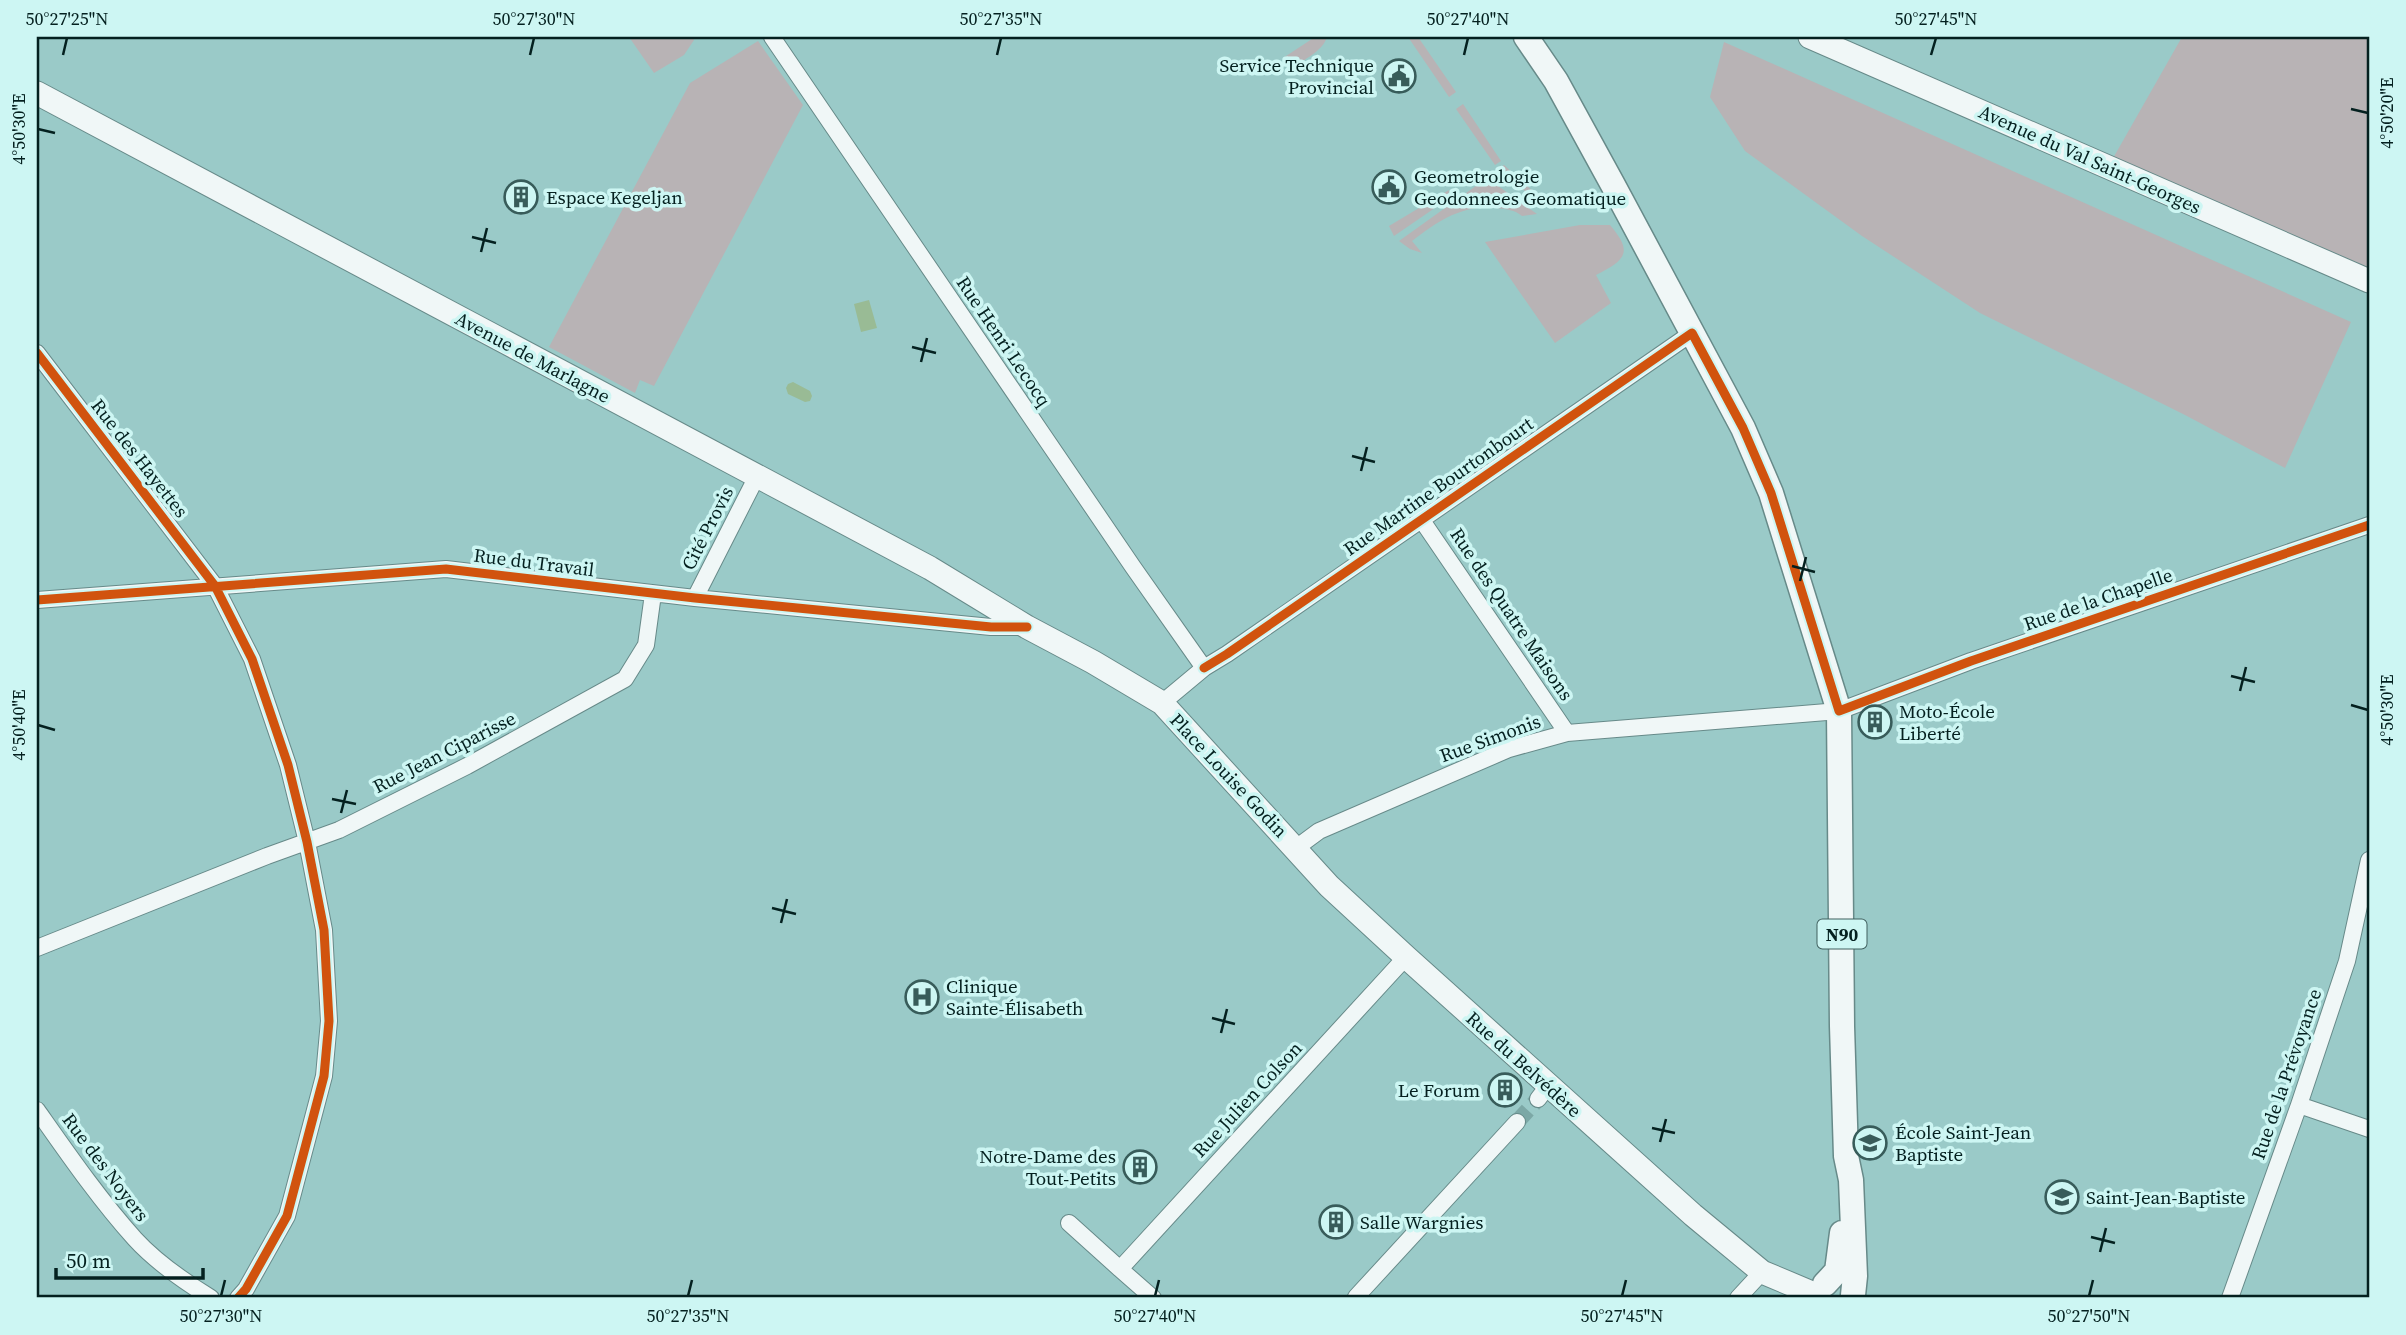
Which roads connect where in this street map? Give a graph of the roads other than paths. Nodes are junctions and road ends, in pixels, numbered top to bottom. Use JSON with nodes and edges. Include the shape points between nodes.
{"nodes":[{"id":1,"x":772,"y":37,"type":"edge"},
{"id":2,"x":1526,"y":37,"type":"edge"},
{"id":3,"x":1539,"y":37,"type":"edge"},
{"id":4,"x":1810,"y":37,"type":"edge"},
{"id":5,"x":1843,"y":43,"type":"edge"},
{"id":6,"x":1556,"y":81,"type":"junction"},
{"id":7,"x":37,"y":93,"type":"edge"},
{"id":8,"x":2369,"y":281,"type":"edge"},
{"id":9,"x":1692,"y":333,"type":"junction"},
{"id":10,"x":37,"y":353,"type":"edge"},
{"id":11,"x":757,"y":476,"type":"junction"},
{"id":12,"x":1421,"y":519,"type":"junction"},
{"id":13,"x":2369,"y":525,"type":"edge"},
{"id":14,"x":215,"y":586,"type":"junction"},
{"id":15,"x":653,"y":594,"type":"junction"},
{"id":16,"x":695,"y":598,"type":"junction"},
{"id":17,"x":37,"y":600,"type":"edge"},
{"id":18,"x":1027,"y":627,"type":"junction"},
{"id":19,"x":1204,"y":667,"type":"junction"},
{"id":20,"x":1162,"y":703,"type":"junction"},
{"id":21,"x":1839,"y":711,"type":"junction"},
{"id":22,"x":1567,"y":733,"type":"junction"},
{"id":23,"x":307,"y":842,"type":"junction"},
{"id":24,"x":1296,"y":848,"type":"junction"},
{"id":25,"x":2369,"y":860,"type":"edge"},
{"id":26,"x":37,"y":948,"type":"edge"},
{"id":27,"x":1406,"y":957,"type":"junction"},
{"id":28,"x":2299,"y":1105,"type":"junction"},
{"id":29,"x":37,"y":1110,"type":"edge"},
{"id":30,"x":1517,"y":1122,"type":"tunnel mouth"},
{"id":31,"x":2369,"y":1129,"type":"edge"},
{"id":32,"x":1846,"y":1156,"type":"junction"},
{"id":33,"x":1069,"y":1223,"type":"dead end"},
{"id":34,"x":1120,"y":1269,"type":"junction"},
{"id":35,"x":1762,"y":1272,"type":"junction"},
{"id":36,"x":1815,"y":1292,"type":"edge"},
{"id":37,"x":1356,"y":1297,"type":"edge"},
{"id":38,"x":1853,"y":1297,"type":"edge"},
{"id":39,"x":211,"y":1298,"type":"edge"},
{"id":40,"x":238,"y":1298,"type":"edge"},
{"id":41,"x":1153,"y":1298,"type":"edge"},
{"id":42,"x":1738,"y":1298,"type":"edge"},
{"id":43,"x":1780,"y":1298,"type":"edge"},
{"id":44,"x":2230,"y":1298,"type":"edge"}],
"edges":[{"from":1,"to":19,"type":"street","name":"Rue Henri Lecocq"},
{"from":2,"to":6,"type":"main road","number":"N90"},
{"from":3,"to":6,"type":"main road","number":"N90"},
{"from":4,"to":5,"type":"main road","name":"Avenue du Val Saint-Georges"},
{"from":5,"to":8,"type":"main road","name":"Avenue du Val Saint-Georges"},
{"from":6,"to":9,"type":"main road","number":"N90"},
{"from":7,"to":11,"type":"main road","name":"Avenue de Marlagne"},
{"from":9,"to":12,"type":"street","name":"Rue Martine Bourtonbourt"},
{"from":9,"to":21,"type":"main road","number":"N90","via":[[1743,428],[1770,493]]},
{"from":10,"to":14,"type":"street","name":"Rue des Hayettes"},
{"from":11,"to":16,"type":"street","name":"Cité Provis"},
{"from":11,"to":18,"type":"main road","name":"Avenue de Marlagne"},
{"from":12,"to":19,"type":"street","name":"Rue Martine Bourtonbourt"},
{"from":12,"to":22,"type":"street","name":"Rue des Quatre Maisons"},
{"from":13,"to":21,"type":"street","name":"Rue de la Chapelle"},
{"from":14,"to":15,"type":"street","name":"Rue du Travail","via":[[446,569]]},
{"from":14,"to":17,"type":"street","name":"Rue du Travail"},
{"from":14,"to":23,"type":"street","name":"Rue des Hayettes","via":[[252,659],[288,765]]},
{"from":15,"to":16,"type":"street","name":"Rue du Travail"},
{"from":15,"to":23,"type":"street","name":"Rue Jean Ciparisse","via":[[646,645],[625,679],[467,766]]},
{"from":16,"to":18,"type":"street","name":"Rue du Travail"},
{"from":18,"to":20,"type":"main road","name":"Place Louise Godin"},
{"from":19,"to":20,"type":"street","name":"Place Louise Godin"},
{"from":20,"to":24,"type":"main road","name":"Place Louise Godin"},
{"from":21,"to":22,"type":"street","name":"Rue Simonis"},
{"from":21,"to":32,"type":"main road","number":"N90"},
{"from":22,"to":24,"type":"street","name":"Rue Simonis","via":[[1509,749],[1319,831]]},
{"from":23,"to":26,"type":"street","name":"Rue Jean Ciparisse"},
{"from":23,"to":40,"type":"street","name":"Rue des Hayettes","via":[[324,930],[329,1021],[324,1076],[287,1216]]},
{"from":24,"to":27,"type":"main road","name":"Rue du Belvédère","via":[[1329,886]]},
{"from":25,"to":28,"type":"street","name":"Rue de la Prévoyance","via":[[2347,961]]},
{"from":27,"to":34,"type":"street","name":"Rue Julien Colson"},
{"from":27,"to":35,"type":"main road","name":"Rue du Belvédère","via":[[1543,1093]]},
{"from":28,"to":31,"type":"street"},
{"from":28,"to":44,"type":"street","name":"Rue de la Prévoyance"},
{"from":29,"to":39,"type":"street","name":"Rue des Noyers","via":[[136,1241]]},
{"from":30,"to":37,"type":"street"},
{"from":32,"to":36,"type":"main road","number":"N90","via":[[1840,1180],[1842,1241],[1837,1271]]},
{"from":32,"to":38,"type":"main road","via":[[1851,1180]]},
{"from":33,"to":34,"type":"street"},
{"from":34,"to":41,"type":"street"},
{"from":35,"to":36,"type":"main road"},
{"from":35,"to":42,"type":"street"},
{"from":35,"to":43,"type":"main road","via":[[1762,1281]]},
{"from":36,"to":38,"type":"main road","via":[[1841,1284]]}]}
